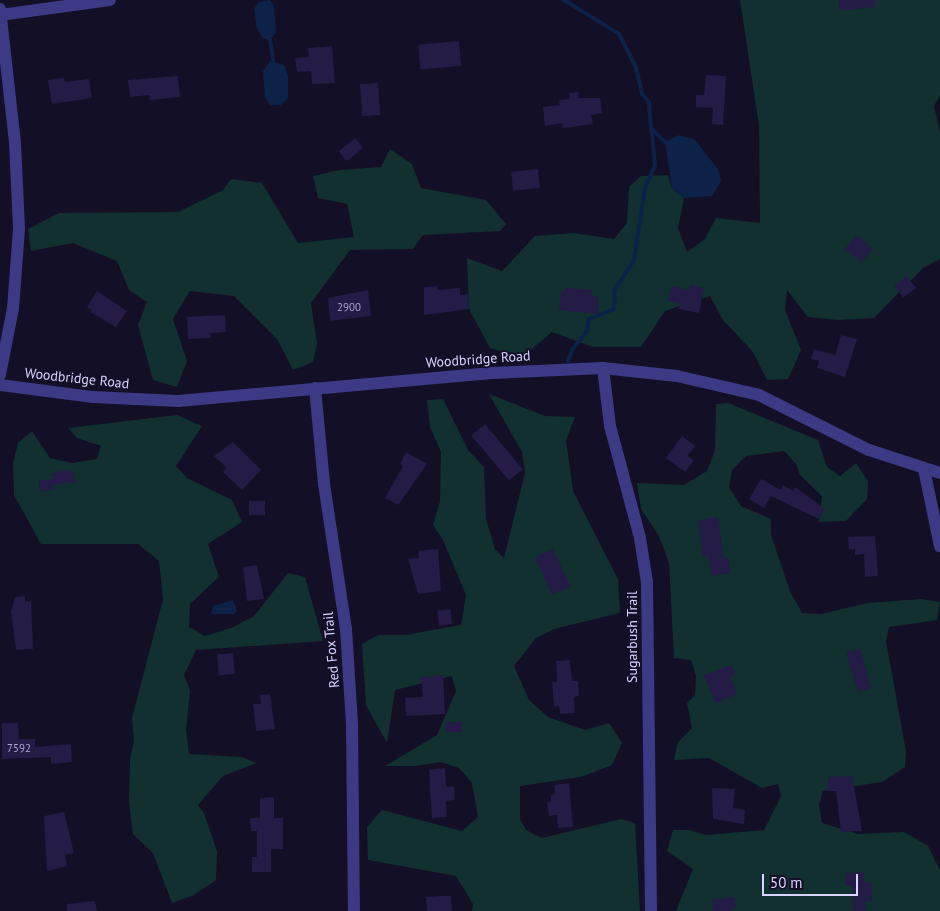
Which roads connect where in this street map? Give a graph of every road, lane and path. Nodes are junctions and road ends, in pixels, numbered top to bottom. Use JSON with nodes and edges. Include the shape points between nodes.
{"nodes":[{"id":1,"x":110,"y":0,"type":"edge"},
{"id":2,"x":0,"y":9,"type":"edge"},
{"id":3,"x":0,"y":15,"type":"edge"},
{"id":4,"x":603,"y":368,"type":"junction"},
{"id":5,"x":0,"y":375,"type":"edge"},
{"id":6,"x":0,"y":385,"type":"edge"},
{"id":7,"x":316,"y":388,"type":"junction"},
{"id":8,"x":924,"y":469,"type":"junction"},
{"id":9,"x":940,"y":473,"type":"edge"},
{"id":10,"x":940,"y":546,"type":"edge"},
{"id":11,"x":354,"y":911,"type":"edge"},
{"id":12,"x":651,"y":911,"type":"edge"}],
"edges":[{"from":1,"to":3,"type":"street"},
{"from":2,"to":3,"type":"street"},
{"from":3,"to":5,"type":"street","via":[[15,143],[19,229],[13,308]]},
{"from":4,"to":7,"type":"street","name":"Woodbridge Road","via":[[492,373]]},
{"from":4,"to":8,"type":"street","name":"Woodbridge Road","via":[[677,376],[759,395],[869,450]]},
{"from":4,"to":12,"type":"street","name":"Sugarbush Trail","via":[[610,426],[640,538],[647,582]]},
{"from":6,"to":7,"type":"street","name":"Woodbridge Road","via":[[93,397],[178,401]]},
{"from":7,"to":11,"type":"street","name":"Red Fox Trail","via":[[325,486],[346,638],[352,724]]},
{"from":8,"to":9,"type":"street","name":"Woodbridge Road"},
{"from":8,"to":10,"type":"street"}]}
